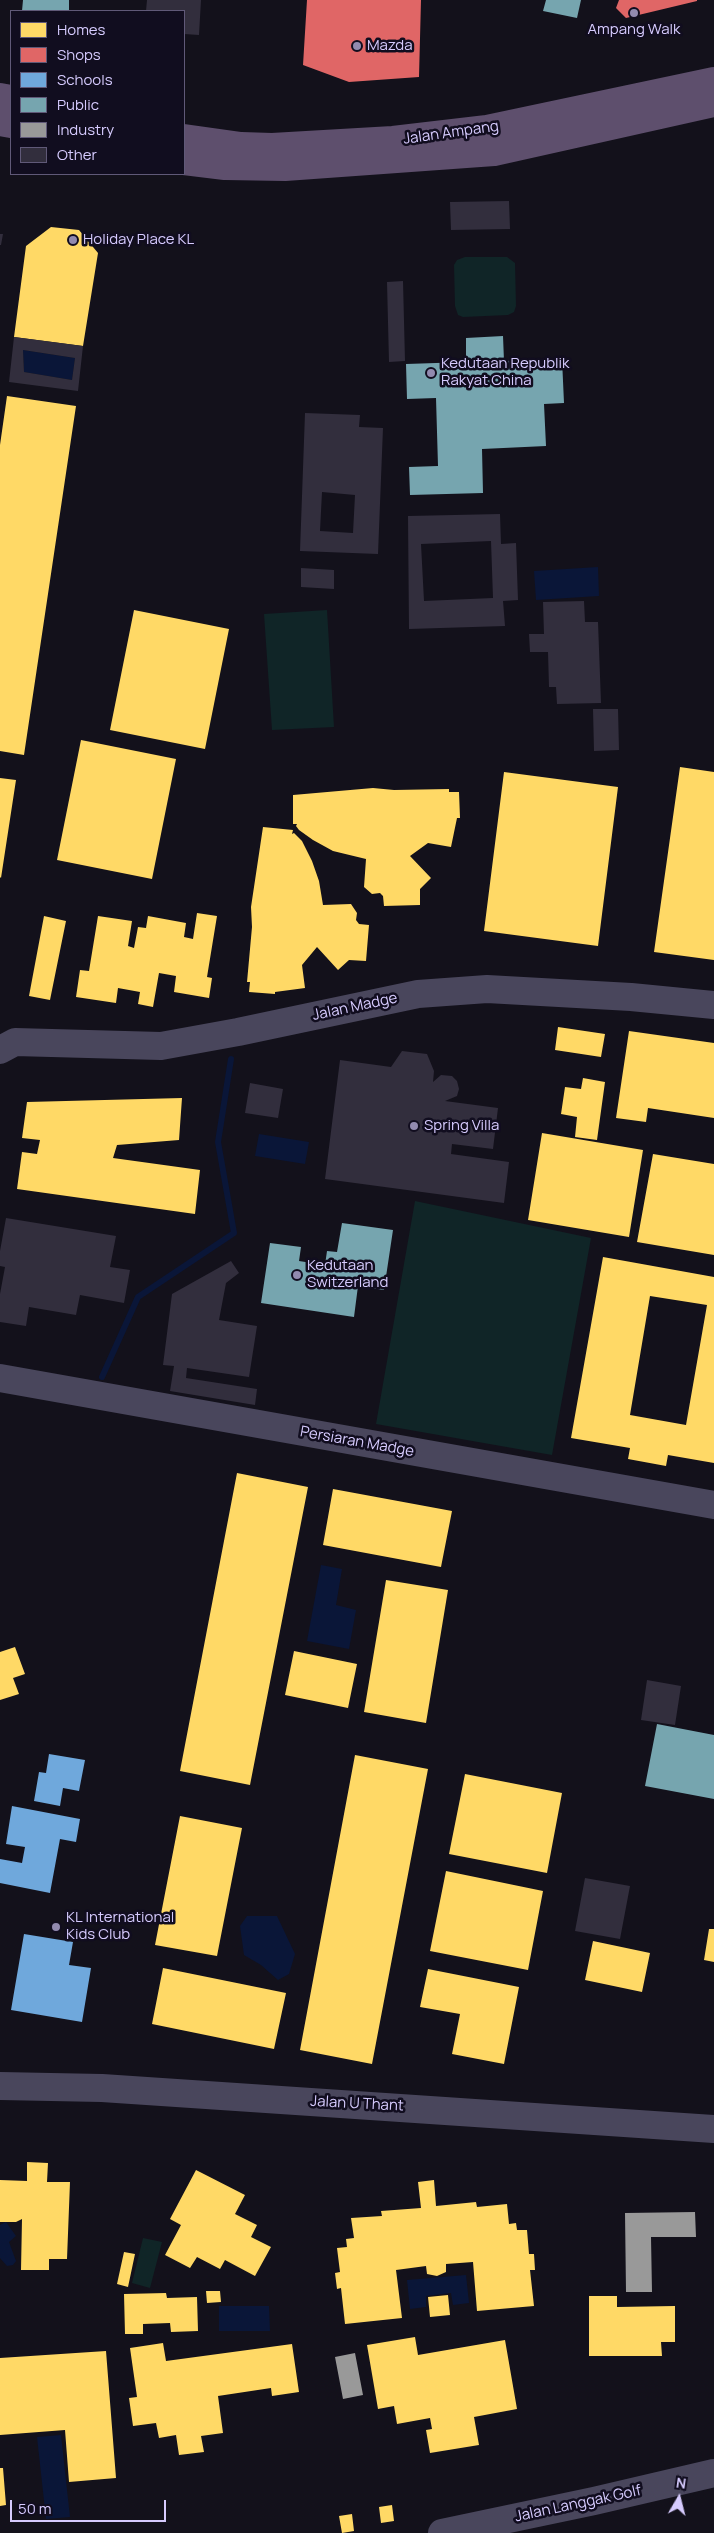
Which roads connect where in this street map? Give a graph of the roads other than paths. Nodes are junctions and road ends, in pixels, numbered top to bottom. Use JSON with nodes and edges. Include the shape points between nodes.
{"nodes":[{"id":1,"x":714,"y":81,"type":"edge"},
{"id":2,"x":714,"y":103,"type":"edge"},
{"id":3,"x":185,"y":138,"type":"edge"},
{"id":4,"x":185,"y":161,"type":"edge"},
{"id":5,"x":714,"y":1005,"type":"edge"},
{"id":6,"x":0,"y":1050,"type":"edge"},
{"id":7,"x":0,"y":1378,"type":"edge"},
{"id":8,"x":714,"y":1504,"type":"edge"},
{"id":9,"x":0,"y":2086,"type":"edge"},
{"id":10,"x":714,"y":2129,"type":"edge"},
{"id":11,"x":714,"y":2472,"type":"edge"},
{"id":12,"x":442,"y":2533,"type":"edge"}],
"edges":[{"from":1,"to":3,"type":"main road","name":"Jalan Ampang","via":[[487,129],[393,140],[272,147]]},
{"from":2,"to":4,"type":"main road","name":"Jalan Ampang","via":[[494,152],[285,167],[225,166]]},
{"from":5,"to":6,"type":"street","name":"Jalan Madge","via":[[631,996],[487,988],[418,994],[161,1046],[15,1042]]},
{"from":7,"to":8,"type":"street","name":"Persiaran Madge"},
{"from":9,"to":10,"type":"street","name":"Jalan U Thant","via":[[102,2088]]},
{"from":11,"to":12,"type":"street","name":"Jalan Langgak Golf"}]}
